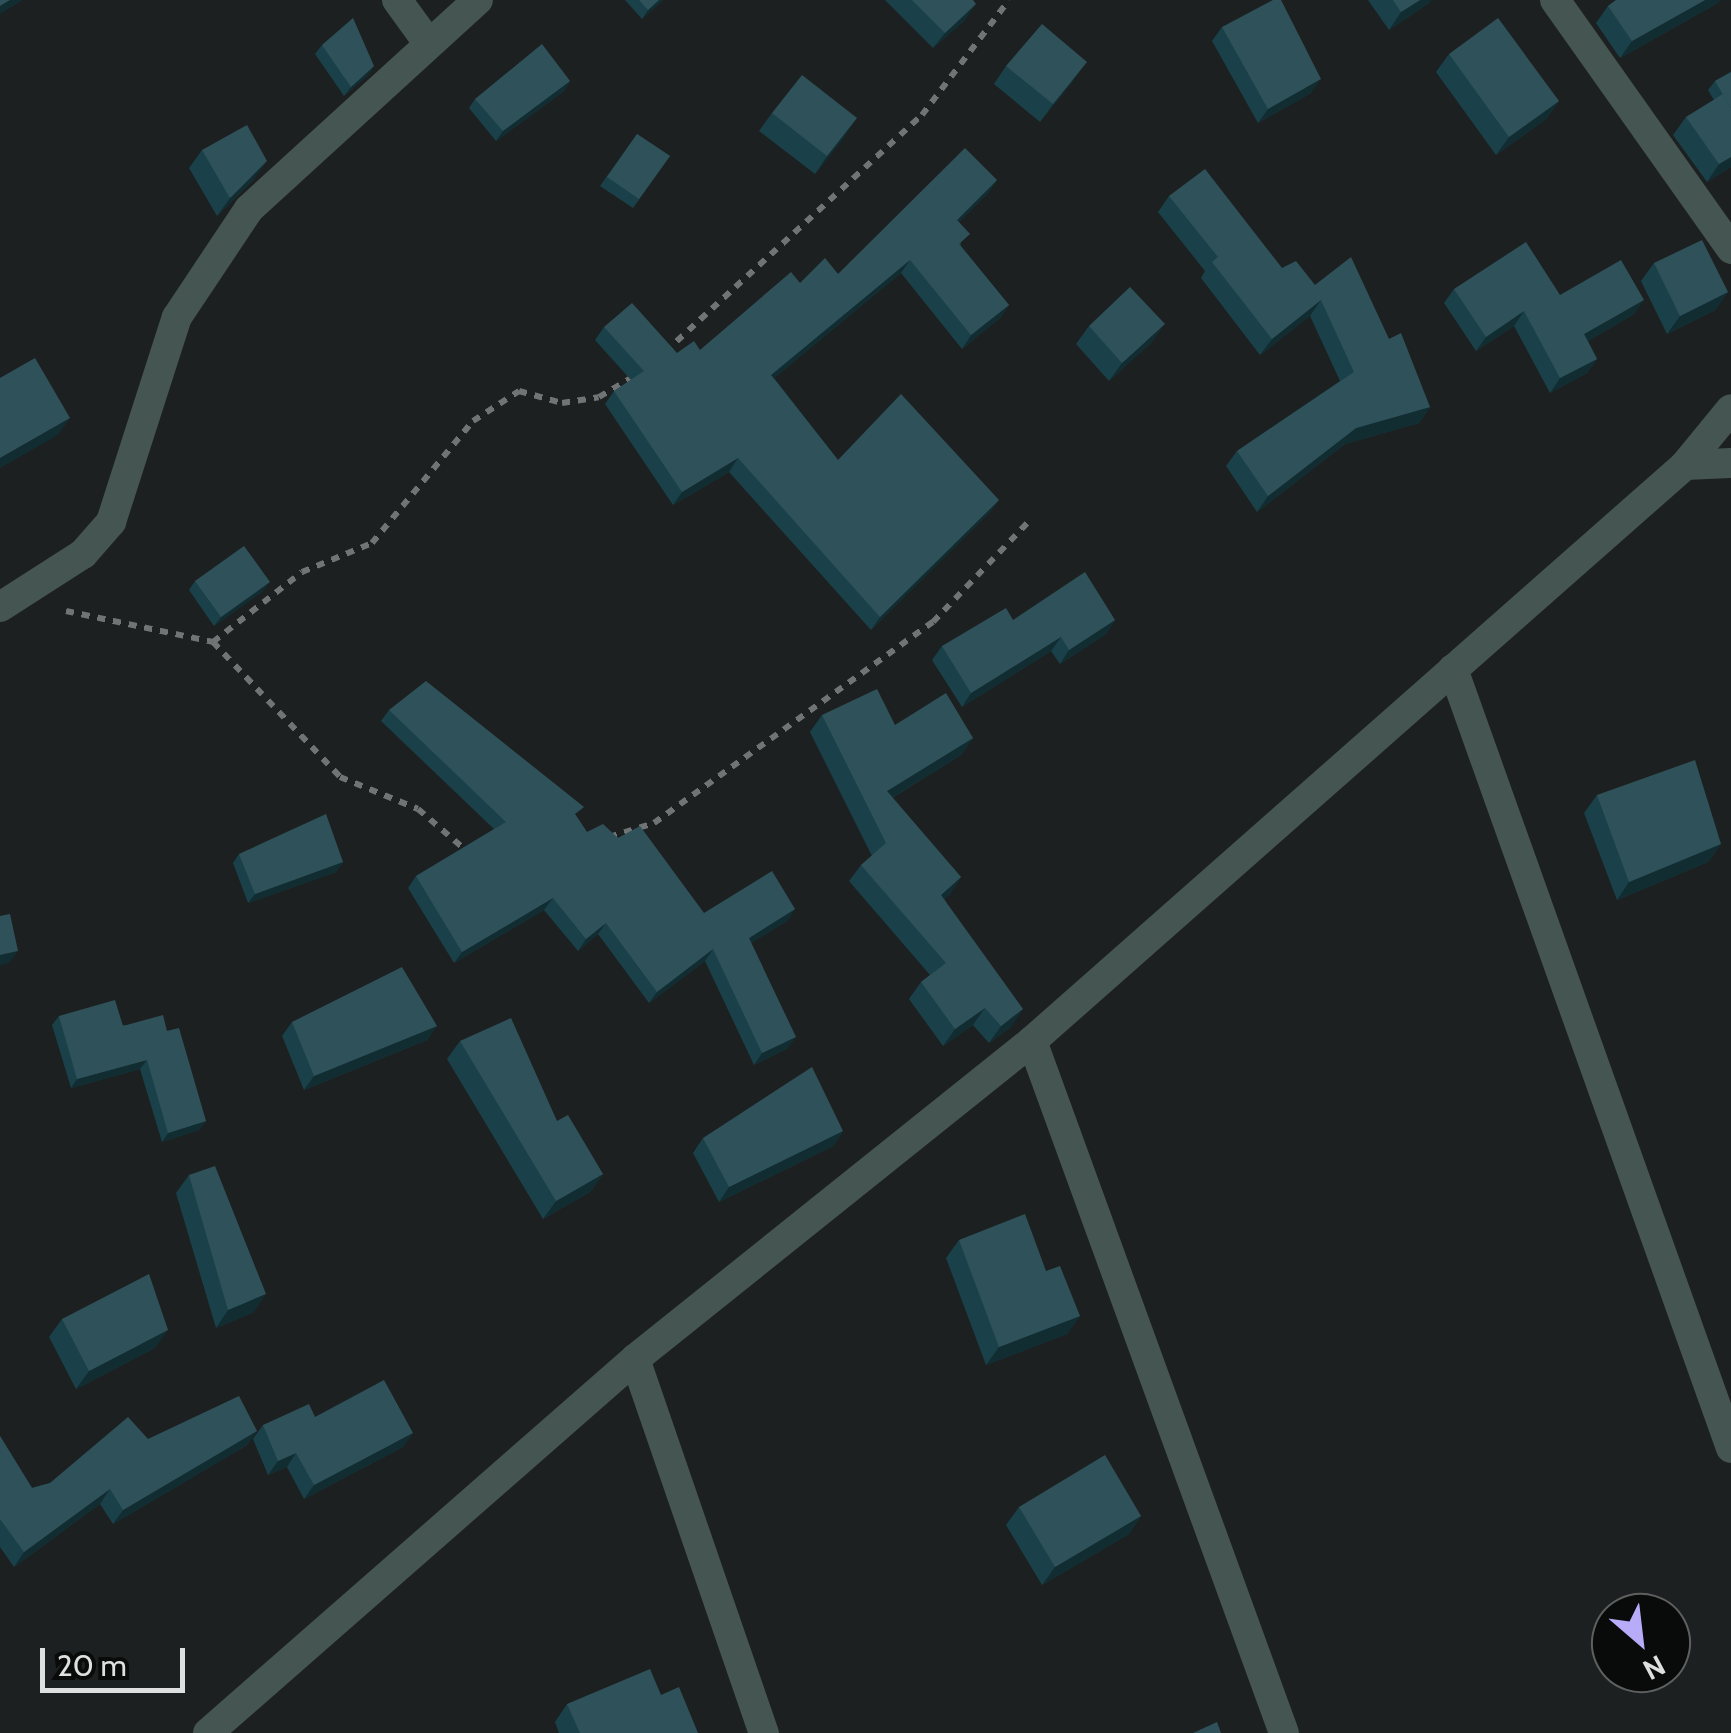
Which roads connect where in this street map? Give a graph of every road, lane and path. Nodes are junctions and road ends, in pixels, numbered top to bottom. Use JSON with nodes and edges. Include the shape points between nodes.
{"nodes":[{"id":1,"x":397,"y":0,"type":"edge"},
{"id":2,"x":478,"y":0,"type":"edge"},
{"id":3,"x":1009,"y":0,"type":"edge"},
{"id":4,"x":1556,"y":0,"type":"edge"},
{"id":5,"x":430,"y":44,"type":"junction"},
{"id":6,"x":1731,"y":249,"type":"edge"},
{"id":7,"x":1731,"y":409,"type":"edge"},
{"id":8,"x":1731,"y":463,"type":"edge"},
{"id":9,"x":1684,"y":465,"type":"junction"},
{"id":10,"x":1031,"y":519,"type":"dead end"},
{"id":11,"x":4,"y":595,"type":"edge"},
{"id":12,"x":213,"y":642,"type":"junction"},
{"id":13,"x":1453,"y":669,"type":"junction"},
{"id":14,"x":590,"y":848,"type":"edge"},
{"id":15,"x":486,"y":867,"type":"edge"},
{"id":16,"x":1032,"y":1041,"type":"junction"},
{"id":17,"x":636,"y":1359,"type":"junction"},
{"id":18,"x":1731,"y":1448,"type":"edge"},
{"id":19,"x":210,"y":1732,"type":"edge"},
{"id":20,"x":764,"y":1733,"type":"edge"},
{"id":21,"x":1284,"y":1733,"type":"edge"}],
"edges":[{"from":1,"to":5,"type":"street"},
{"from":2,"to":5,"type":"street"},
{"from":3,"to":12,"type":"path","via":[[922,115],[651,366],[599,397],[562,403],[519,391],[473,421],[372,543],[302,572]]},
{"from":4,"to":6,"type":"street"},
{"from":5,"to":11,"type":"street","via":[[228,235],[177,317],[111,522],[84,554]]},
{"from":7,"to":9,"type":"street"},
{"from":8,"to":9,"type":"street"},
{"from":9,"to":13,"type":"street"},
{"from":10,"to":14,"type":"path","via":[[933,622],[654,824]]},
{"from":11,"to":12,"type":"path"},
{"from":12,"to":15,"type":"path","via":[[340,777],[418,808]]},
{"from":13,"to":16,"type":"street"},
{"from":13,"to":18,"type":"street"},
{"from":16,"to":17,"type":"street"},
{"from":16,"to":21,"type":"street"},
{"from":17,"to":19,"type":"street"},
{"from":17,"to":20,"type":"street"}]}
